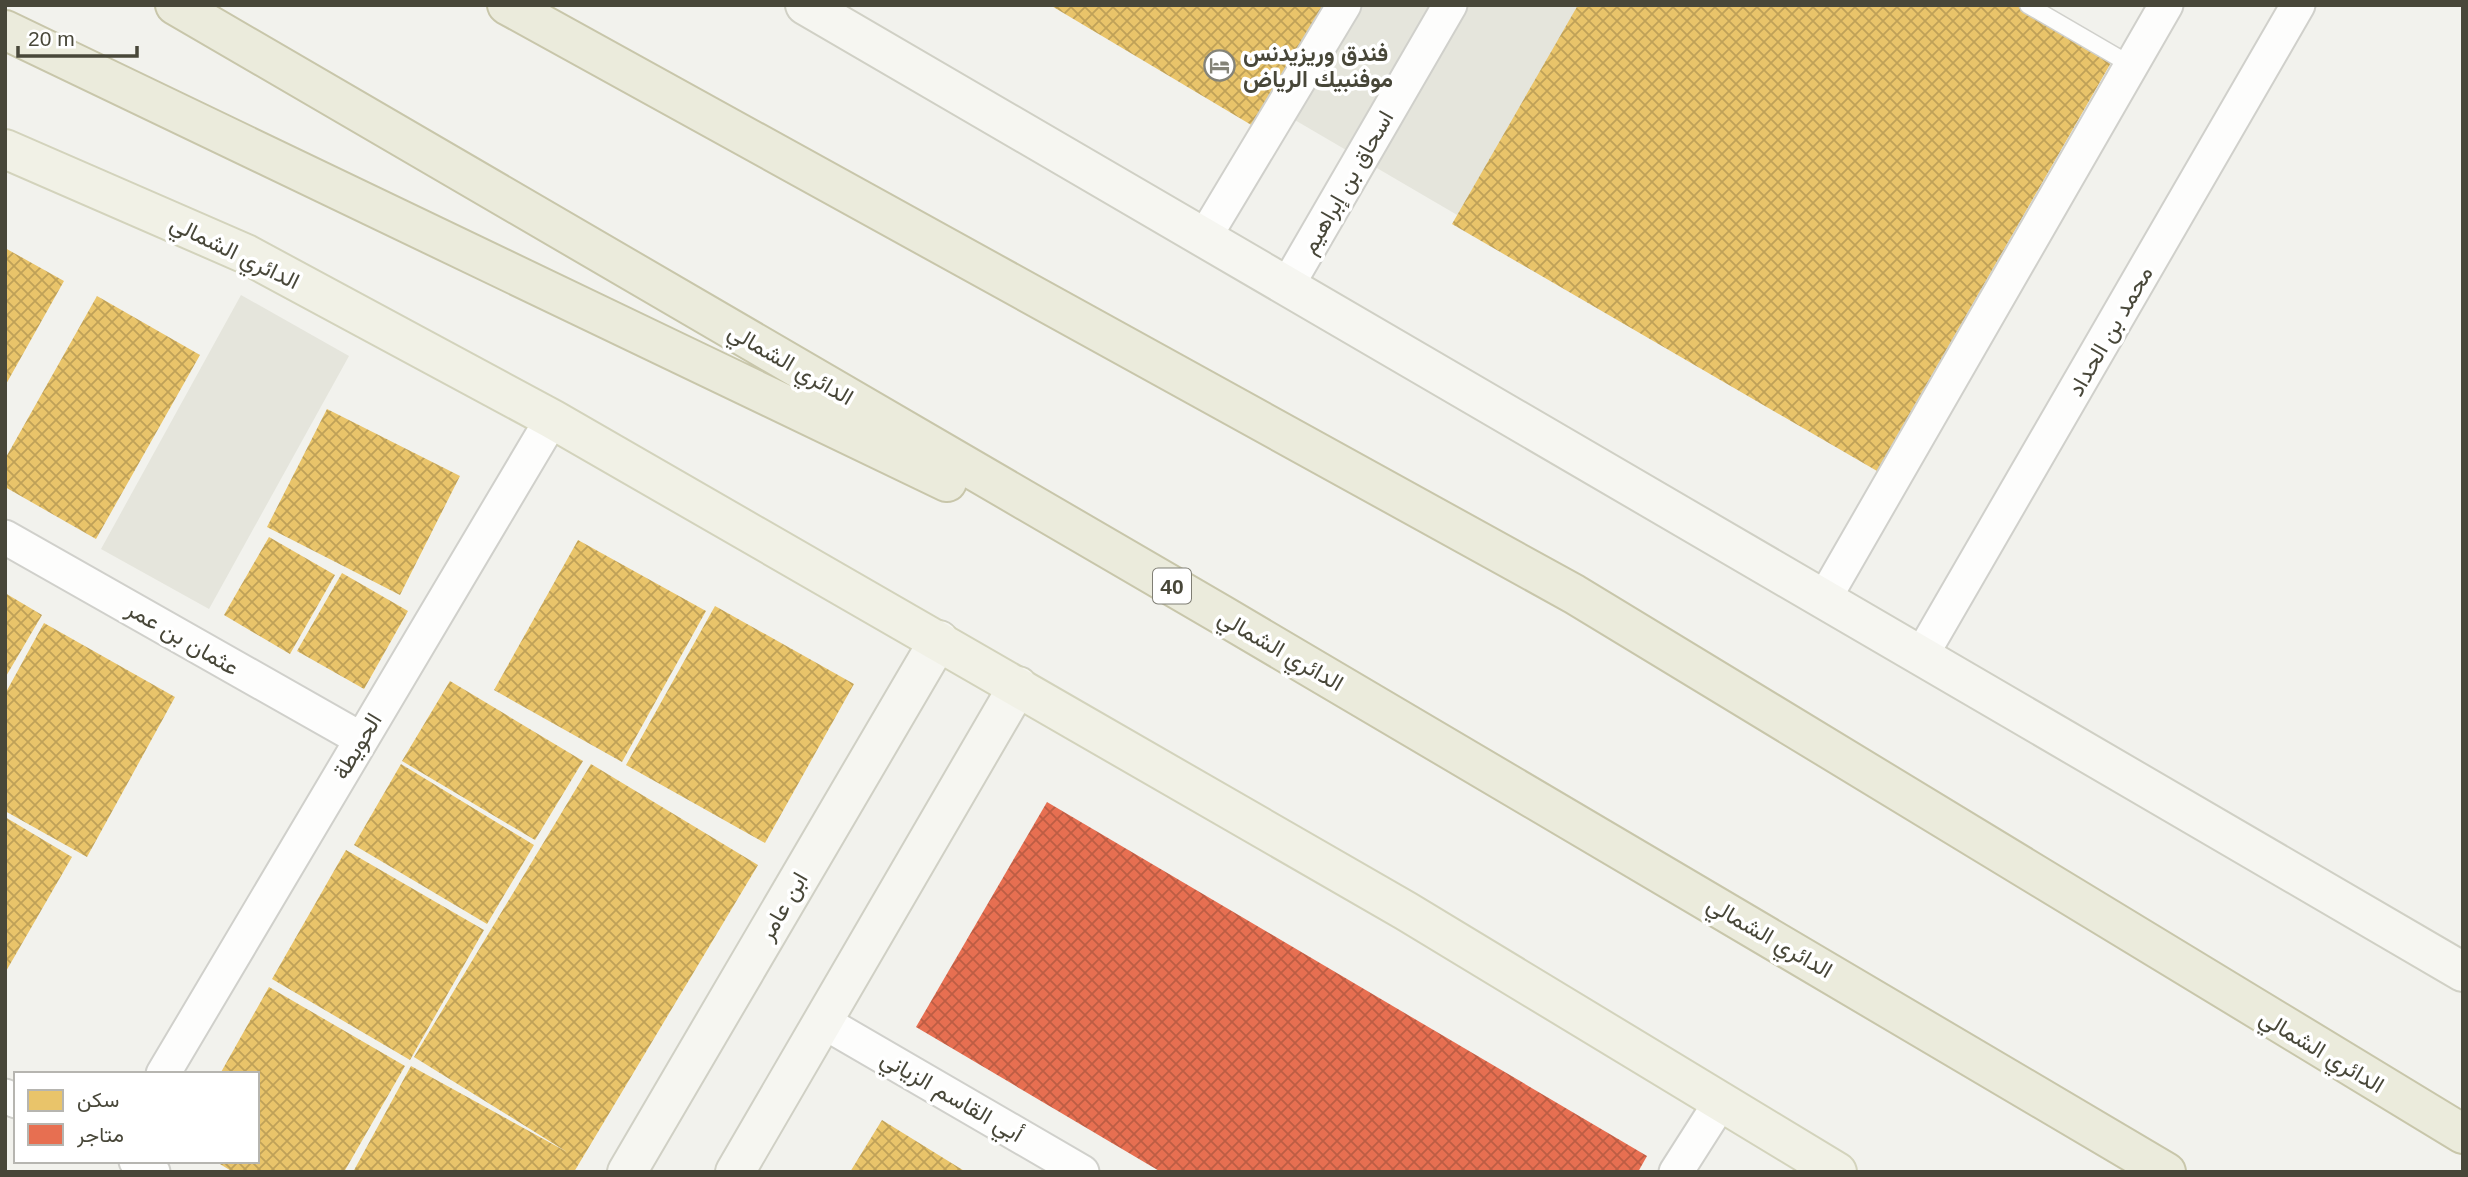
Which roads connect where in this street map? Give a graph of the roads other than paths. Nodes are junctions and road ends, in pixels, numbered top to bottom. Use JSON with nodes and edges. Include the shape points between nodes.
{"nodes":[{"id":1,"x":175,"y":5,"type":"edge"},
{"id":2,"x":508,"y":5,"type":"edge"},
{"id":3,"x":805,"y":5,"type":"edge"},
{"id":4,"x":1343,"y":5,"type":"edge"},
{"id":5,"x":1450,"y":5,"type":"edge"},
{"id":6,"x":2166,"y":5,"type":"edge"},
{"id":7,"x":2298,"y":5,"type":"edge"},
{"id":8,"x":2032,"y":6,"type":"edge"},
{"id":9,"x":5,"y":30,"type":"edge"},
{"id":10,"x":2131,"y":65,"type":"junction"},
{"id":11,"x":5,"y":149,"type":"edge"},
{"id":12,"x":1204,"y":238,"type":"junction"},
{"id":13,"x":1287,"y":286,"type":"junction"},
{"id":14,"x":552,"y":419,"type":"junction"},
{"id":15,"x":5,"y":537,"type":"edge"},
{"id":16,"x":1824,"y":599,"type":"junction"},
{"id":17,"x":1222,"y":615,"type":"junction"},
{"id":18,"x":939,"y":640,"type":"junction"},
{"id":19,"x":1921,"y":656,"type":"junction"},
{"id":20,"x":1018,"y":685,"type":"junction"},
{"id":21,"x":361,"y":739,"type":"junction"},
{"id":22,"x":2463,"y":972,"type":"edge"},
{"id":23,"x":822,"y":1021,"type":"junction"},
{"id":24,"x":1990,"y":1066,"type":"junction"},
{"id":25,"x":2345,"y":1066,"type":"junction"},
{"id":26,"x":164,"y":1072,"type":"edge"},
{"id":27,"x":1720,"y":1103,"type":"junction"},
{"id":28,"x":2463,"y":1118,"type":"edge"},
{"id":29,"x":2463,"y":1135,"type":"edge"},
{"id":30,"x":627,"y":1172,"type":"edge"},
{"id":31,"x":735,"y":1172,"type":"edge"},
{"id":32,"x":1082,"y":1172,"type":"edge"},
{"id":33,"x":1676,"y":1172,"type":"edge"},
{"id":34,"x":1837,"y":1172,"type":"edge"},
{"id":35,"x":2132,"y":1172,"type":"edge"},
{"id":36,"x":2166,"y":1172,"type":"edge"}],
"edges":[{"from":1,"to":17,"type":"highway","name":"الدائري الشمالي","number":"40"},
{"from":2,"to":25,"type":"highway","name":"الدائري الشمالي","via":[[1574,594]]},
{"from":3,"to":12,"type":"street"},
{"from":4,"to":12,"type":"street"},
{"from":5,"to":13,"type":"street","name":"اسحاق بن إبراهيم"},
{"from":6,"to":10,"type":"street"},
{"from":7,"to":19,"type":"street","name":"محمد بن الحداد"},
{"from":8,"to":10,"type":"lane"},
{"from":9,"to":17,"type":"highway"},
{"from":10,"to":16,"type":"street"},
{"from":11,"to":14,"type":"main road","name":"الدائري الشمالي","via":[[246,254]]},
{"from":12,"to":13,"type":"street"},
{"from":13,"to":16,"type":"street"},
{"from":14,"to":18,"type":"main road","name":"الدائري الشمالي"},
{"from":14,"to":21,"type":"street","name":"الحويطة"},
{"from":15,"to":21,"type":"street","name":"عثمان بن عمر"},
{"from":16,"to":19,"type":"street"},
{"from":17,"to":24,"type":"highway","name":"الدائري الشمالي","number":"40"},
{"from":18,"to":20,"type":"main road","name":"الدائري الشمالي"},
{"from":18,"to":30,"type":"street","name":"ابن عامر"},
{"from":19,"to":22,"type":"street"},
{"from":20,"to":23,"type":"street"},
{"from":20,"to":27,"type":"main road","name":"الدائري الشمالي","via":[[1406,911]]},
{"from":21,"to":26,"type":"street","name":"الحويطة"},
{"from":23,"to":31,"type":"street"},
{"from":23,"to":32,"type":"street","name":"أبي القاسم الزياني"},
{"from":24,"to":35,"type":"highway"},
{"from":24,"to":36,"type":"highway","name":"الدائري الشمالي","number":"40"},
{"from":25,"to":28,"type":"highway"},
{"from":25,"to":29,"type":"highway","name":"الدائري الشمالي"},
{"from":27,"to":33,"type":"street"},
{"from":27,"to":34,"type":"main road","name":"الدائري الشمالي"}]}
